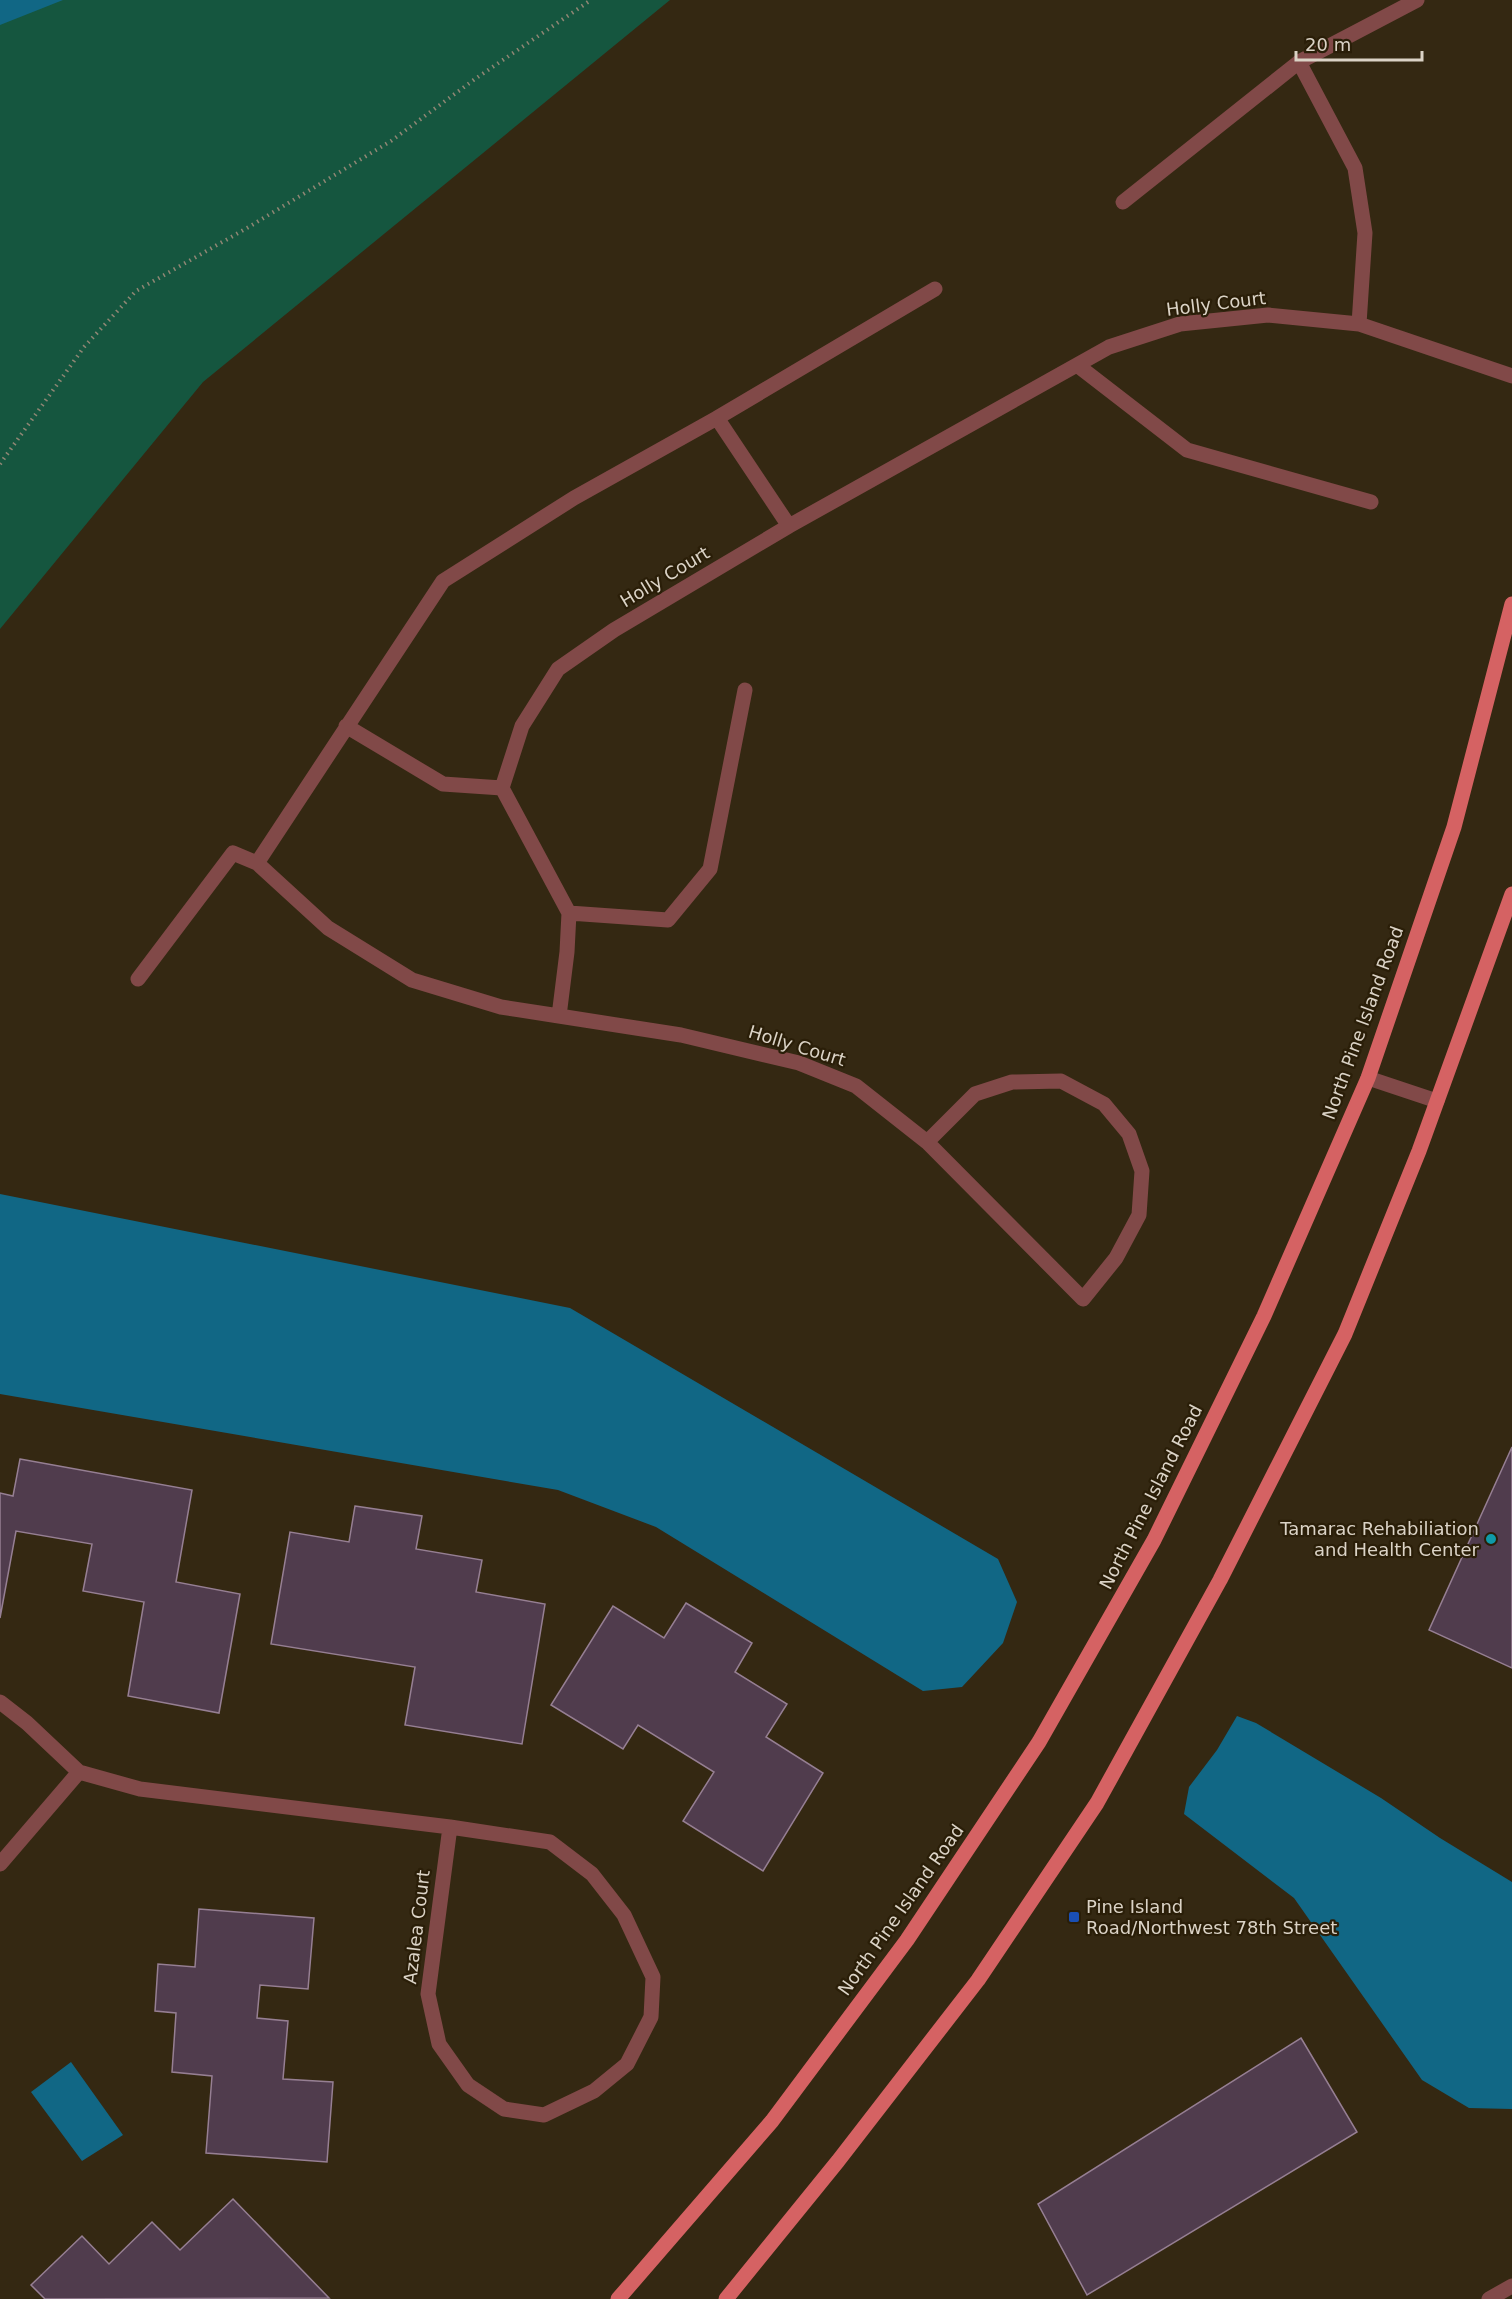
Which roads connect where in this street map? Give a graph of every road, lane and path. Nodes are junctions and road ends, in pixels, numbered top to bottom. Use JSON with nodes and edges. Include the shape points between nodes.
{"nodes":[{"id":1,"x":591,"y":0,"type":"edge"},
{"id":2,"x":1417,"y":0,"type":"edge"},
{"id":3,"x":1299,"y":62,"type":"junction"},
{"id":4,"x":1124,"y":202,"type":"dead end"},
{"id":5,"x":935,"y":289,"type":"dead end"},
{"id":6,"x":1359,"y":324,"type":"junction"},
{"id":7,"x":1077,"y":365,"type":"junction"},
{"id":8,"x":1512,"y":376,"type":"edge"},
{"id":9,"x":717,"y":418,"type":"junction"},
{"id":10,"x":0,"y":464,"type":"edge"},
{"id":11,"x":1371,"y":502,"type":"dead end"},
{"id":12,"x":789,"y":526,"type":"junction"},
{"id":13,"x":1512,"y":604,"type":"edge"},
{"id":14,"x":745,"y":690,"type":"dead end"},
{"id":15,"x":346,"y":726,"type":"junction"},
{"id":16,"x":502,"y":788,"type":"junction"},
{"id":17,"x":257,"y":863,"type":"junction"},
{"id":18,"x":1512,"y":894,"type":"edge"},
{"id":19,"x":569,"y":913,"type":"junction"},
{"id":20,"x":138,"y":979,"type":"dead end"},
{"id":21,"x":559,"y":1016,"type":"junction"},
{"id":22,"x":1368,"y":1078,"type":"junction"},
{"id":23,"x":1437,"y":1101,"type":"junction"},
{"id":24,"x":927,"y":1142,"type":"junction"},
{"id":25,"x":0,"y":1702,"type":"edge"},
{"id":26,"x":79,"y":1772,"type":"junction"},
{"id":27,"x":450,"y":1827,"type":"junction"},
{"id":28,"x":0,"y":1864,"type":"edge"},
{"id":29,"x":1512,"y":2286,"type":"edge"},
{"id":30,"x":618,"y":2299,"type":"edge"},
{"id":31,"x":726,"y":2299,"type":"edge"},
{"id":32,"x":1489,"y":2299,"type":"edge"}],
"edges":[{"from":1,"to":10,"type":"path","via":[[391,141],[136,291],[84,347]]},
{"from":2,"to":3,"type":"lane"},
{"from":3,"to":4,"type":"lane"},
{"from":3,"to":6,"type":"lane","via":[[1354,168],[1365,233]]},
{"from":5,"to":9,"type":"lane"},
{"from":6,"to":7,"type":"lane","name":"Holly Court","via":[[1268,315],[1180,324],[1109,347]]},
{"from":6,"to":8,"type":"lane","name":"Holly Court"},
{"from":7,"to":11,"type":"lane","via":[[1186,450]]},
{"from":7,"to":12,"type":"lane","name":"Holly Court"},
{"from":9,"to":12,"type":"lane"},
{"from":9,"to":15,"type":"lane","via":[[574,498],[443,581]]},
{"from":12,"to":16,"type":"lane","name":"Holly Court","via":[[614,630],[558,669],[522,726]]},
{"from":13,"to":22,"type":"main road","name":"North Pine Island Road","via":[[1454,827]]},
{"from":14,"to":19,"type":"lane","via":[[710,869],[668,920]]},
{"from":15,"to":16,"type":"lane","via":[[443,784]]},
{"from":15,"to":17,"type":"lane"},
{"from":16,"to":19,"type":"lane"},
{"from":17,"to":20,"type":"lane","via":[[233,853]]},
{"from":17,"to":21,"type":"lane","name":"Holly Court","via":[[328,928],[412,980],[501,1007]]},
{"from":18,"to":23,"type":"main road"},
{"from":19,"to":21,"type":"lane"},
{"from":21,"to":24,"type":"lane","name":"Holly Court","via":[[681,1035],[799,1063],[856,1086]]},
{"from":22,"to":23,"type":"lane"},
{"from":22,"to":30,"type":"main road","name":"North Pine Island Road","via":[[1264,1316],[1154,1540],[1039,1742],[906,1940],[779,2112]]},
{"from":23,"to":31,"type":"main road","via":[[1345,1334],[1220,1580],[1096,1803],[978,1980]]},
{"from":24,"to":24,"type":"lane","name":"Holly Court","via":[[975,1094],[1012,1082],[1061,1081],[1104,1104],[1129,1134],[1142,1170],[1139,1215],[1116,1258],[1083,1299]]},
{"from":25,"to":26,"type":"lane","name":"Azalea Court"},
{"from":26,"to":27,"type":"lane","name":"Azalea Court","via":[[140,1789]]},
{"from":26,"to":28,"type":"lane"},
{"from":27,"to":27,"type":"lane","name":"Azalea Court","via":[[550,1842],[592,1874],[624,1915],[653,1977],[651,2017],[627,2064],[594,2091],[544,2115],[504,2109],[468,2085],[438,2044],[428,1994]]},
{"from":29,"to":32,"type":"lane"}]}
